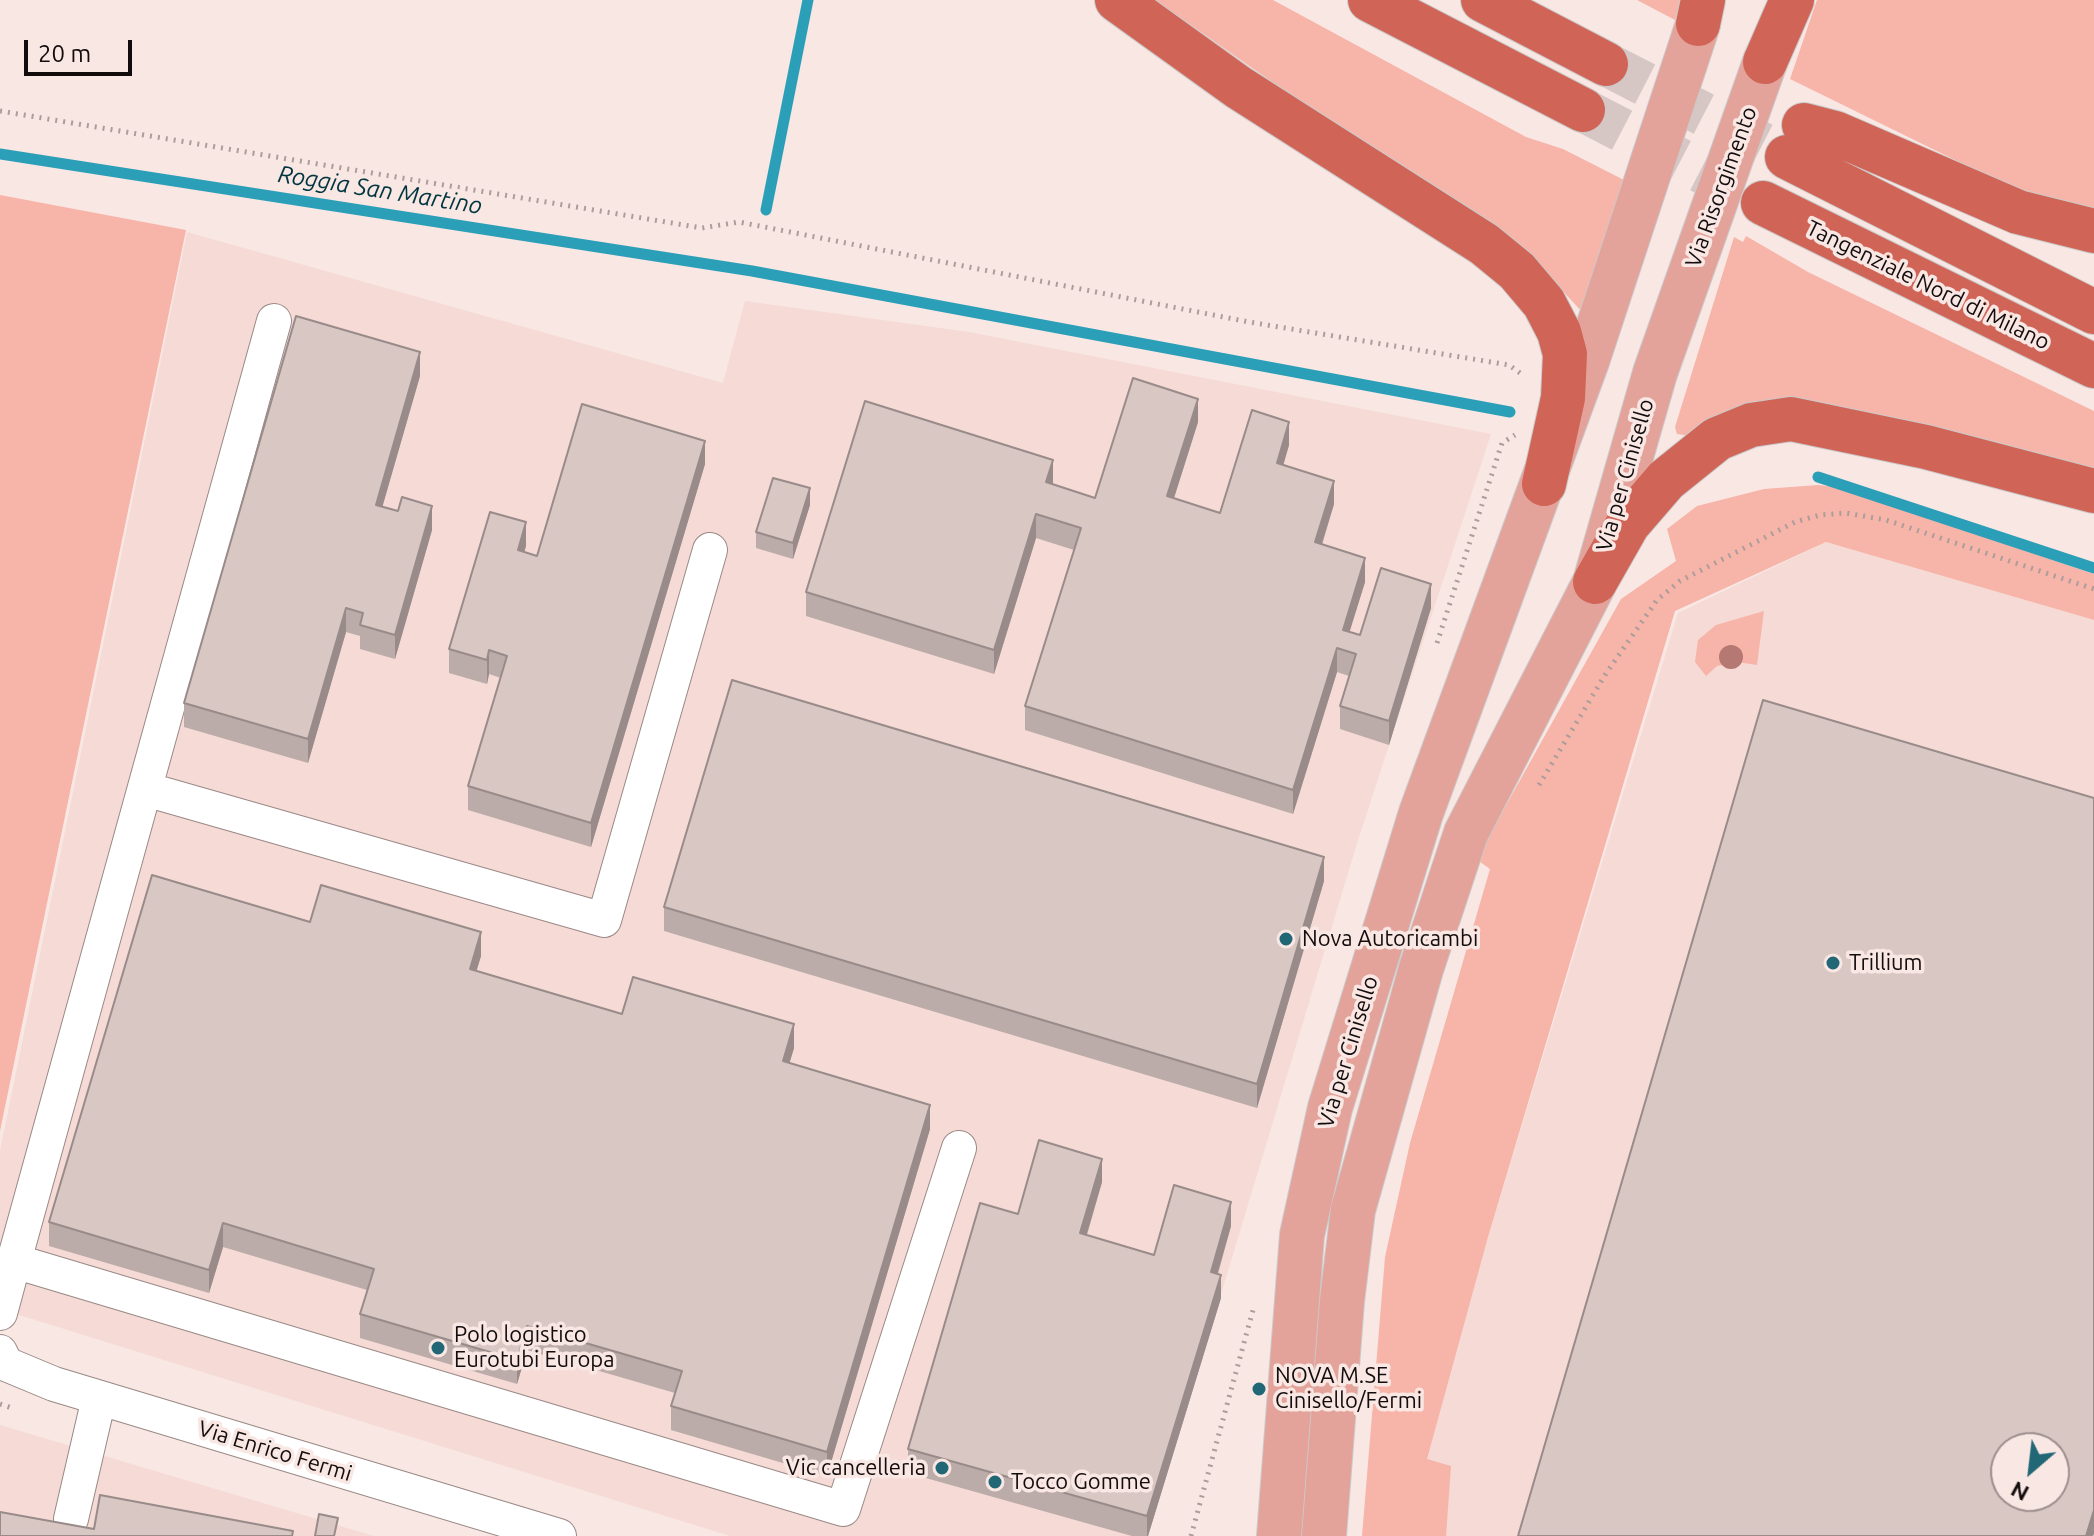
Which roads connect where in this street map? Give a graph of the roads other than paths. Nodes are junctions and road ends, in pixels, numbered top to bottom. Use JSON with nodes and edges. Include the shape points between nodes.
{"nodes":[{"id":1,"x":1117,"y":0,"type":"edge"},
{"id":2,"x":1370,"y":0,"type":"edge"},
{"id":3,"x":1780,"y":0,"type":"edge"},
{"id":4,"x":1792,"y":0,"type":"edge"},
{"id":5,"x":1495,"y":3,"type":"edge"},
{"id":6,"x":1703,"y":8,"type":"edge"},
{"id":7,"x":1765,"y":62,"type":"junction"},
{"id":8,"x":1606,"y":64,"type":"tunnel mouth"},
{"id":9,"x":1583,"y":110,"type":"tunnel mouth"},
{"id":10,"x":1763,"y":203,"type":"tunnel mouth"},
{"id":11,"x":2094,"y":231,"type":"edge"},
{"id":12,"x":2094,"y":312,"type":"edge"},
{"id":13,"x":274,"y":321,"type":"dead end"},
{"id":14,"x":2094,"y":366,"type":"edge"},
{"id":15,"x":1655,"y":373,"type":"joint"},
{"id":16,"x":1544,"y":484,"type":"junction"},
{"id":17,"x":2094,"y":491,"type":"edge"},
{"id":18,"x":710,"y":550,"type":"dead end"},
{"id":19,"x":1595,"y":582,"type":"junction"},
{"id":20,"x":145,"y":789,"type":"junction"},
{"id":21,"x":959,"y":1148,"type":"dead end"},
{"id":22,"x":14,"y":1261,"type":"junction"},
{"id":23,"x":0,"y":1313,"type":"edge"},
{"id":24,"x":2,"y":1363,"type":"edge"},
{"id":25,"x":99,"y":1398,"type":"junction"},
{"id":26,"x":71,"y":1519,"type":"dead end"},
{"id":27,"x":559,"y":1536,"type":"edge"},
{"id":28,"x":1279,"y":1536,"type":"edge"},
{"id":29,"x":1324,"y":1536,"type":"edge"}],
"edges":[{"from":1,"to":16,"type":"highway","via":[[1238,87],[1484,244],[1517,271],[1544,303],[1565,354],[1563,398]]},
{"from":2,"to":9,"type":"highway"},
{"from":3,"to":7,"type":"street","name":"Via Risorgimento"},
{"from":4,"to":7,"type":"highway"},
{"from":5,"to":8,"type":"highway"},
{"from":6,"to":16,"type":"main road","name":"Via per Cinisello"},
{"from":7,"to":15,"type":"main road","name":"Via Risorgimento"},
{"from":10,"to":14,"type":"highway","name":"Tangenziale Nord di Milano"},
{"from":11,"to":12,"type":"highway","via":[[2018,212],[1835,133],[1796,141]]},
{"from":13,"to":20,"type":"street"},
{"from":15,"to":19,"type":"main road","name":"Via per Cinisello"},
{"from":16,"to":28,"type":"main road","name":"Via per Cinisello","via":[[1421,813],[1330,1108],[1302,1235]]},
{"from":17,"to":19,"type":"highway","via":[[1791,419],[1751,425],[1717,439],[1666,480],[1628,524]]},
{"from":18,"to":20,"type":"street","via":[[604,920]]},
{"from":19,"to":29,"type":"main road","name":"Via per Cinisello","via":[[1466,833],[1372,1133],[1353,1210],[1342,1301]]},
{"from":20,"to":22,"type":"street"},
{"from":21,"to":22,"type":"street","via":[[843,1509]]},
{"from":22,"to":23,"type":"street"},
{"from":24,"to":25,"type":"street","name":"Via Enrico Fermi"},
{"from":25,"to":26,"type":"street"},
{"from":25,"to":27,"type":"street","name":"Via Enrico Fermi"}]}
